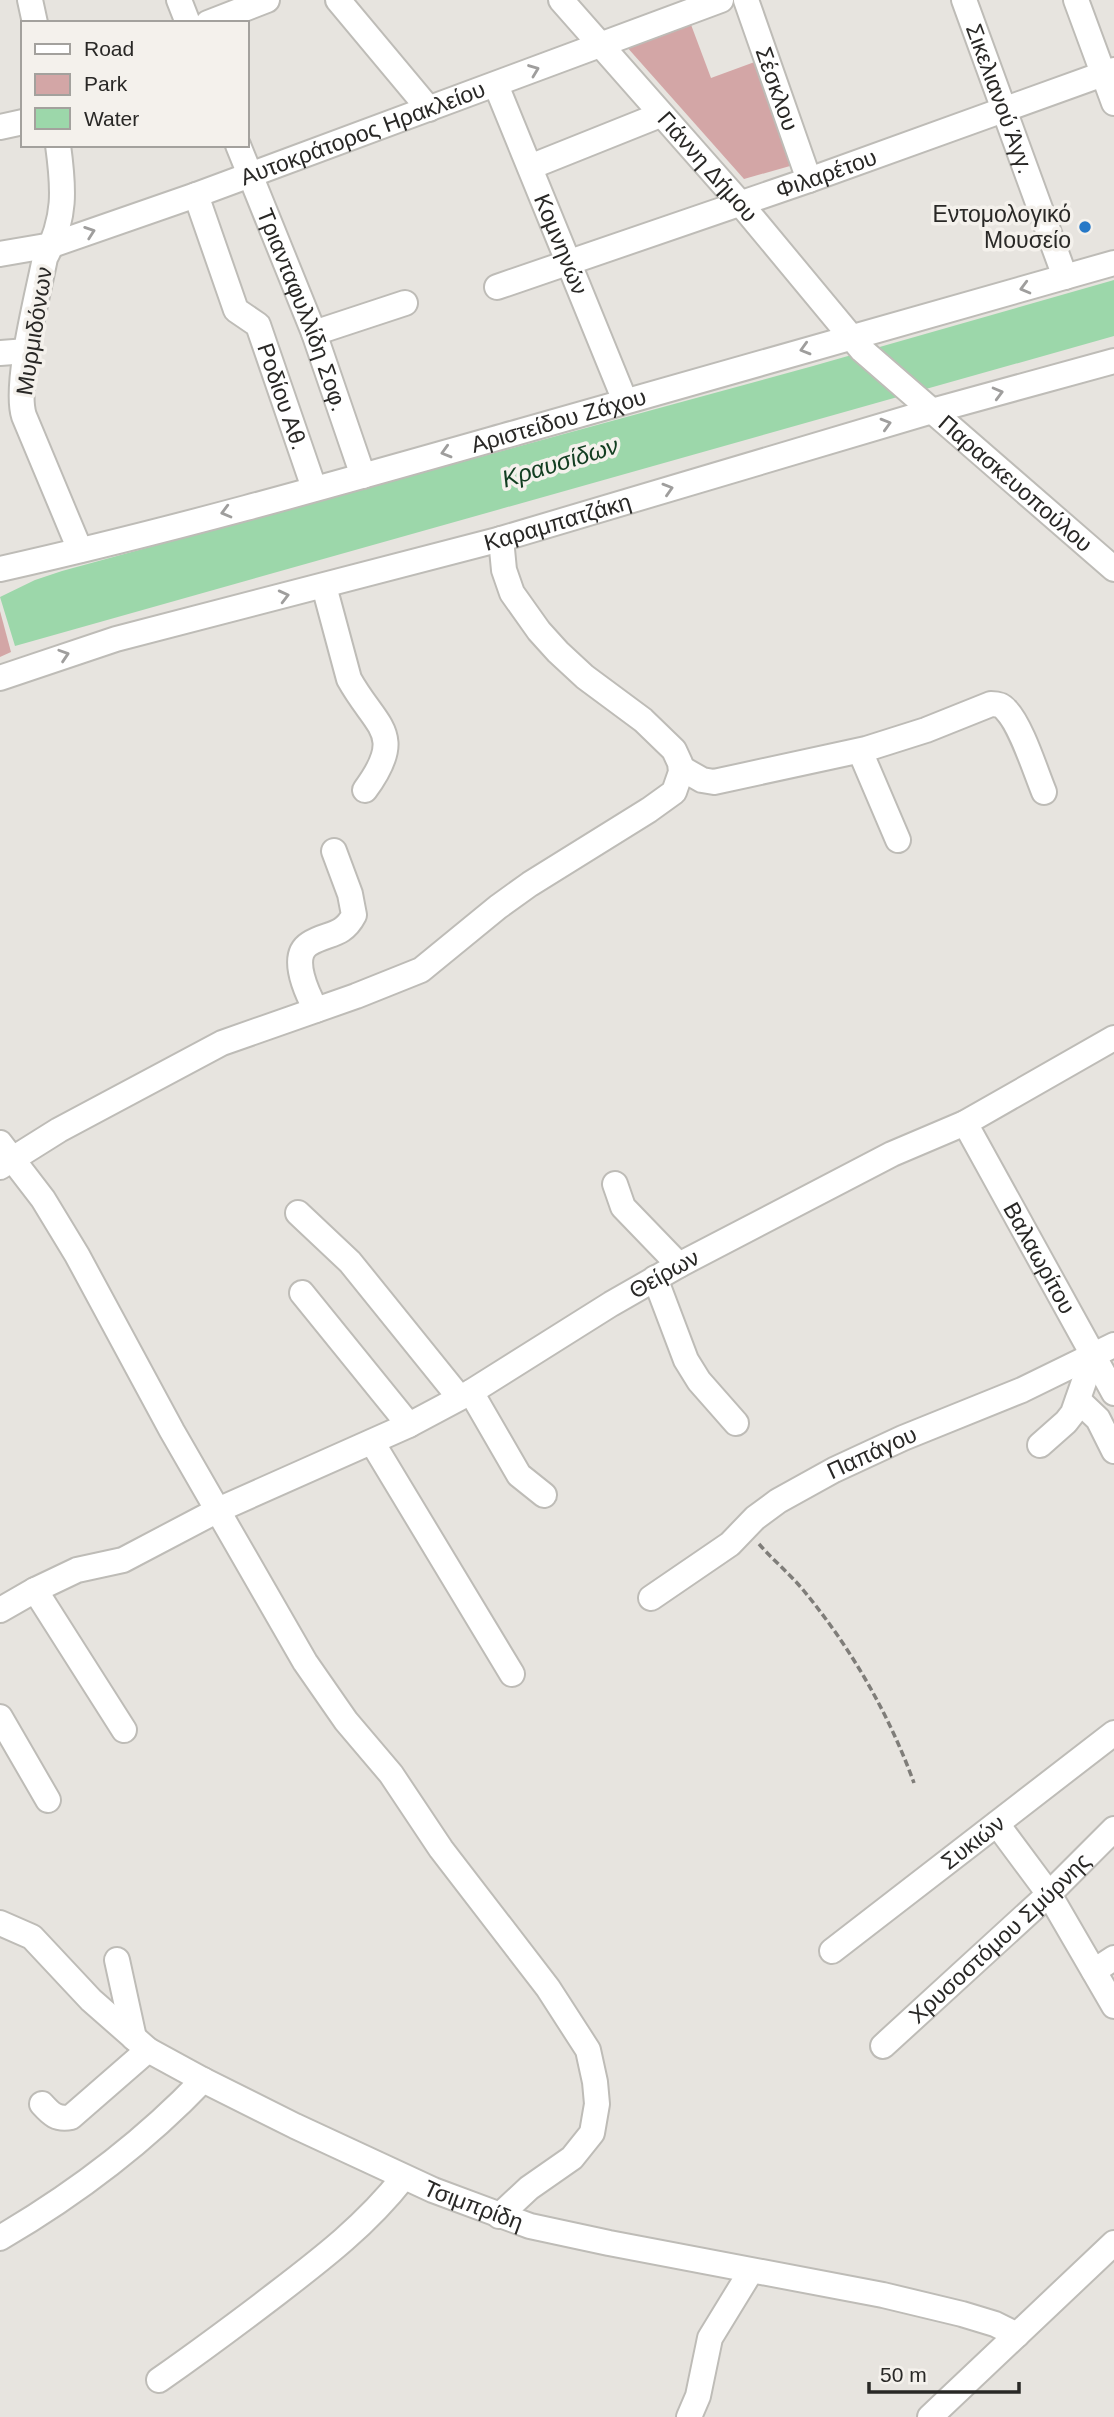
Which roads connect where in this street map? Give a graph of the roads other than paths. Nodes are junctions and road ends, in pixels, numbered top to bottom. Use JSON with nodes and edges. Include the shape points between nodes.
{"nodes":[{"id":1,"x":30,"y":0,"type":"edge"},
{"id":2,"x":178,"y":0,"type":"edge"},
{"id":3,"x":267,"y":0,"type":"edge"},
{"id":4,"x":338,"y":0,"type":"edge"},
{"id":5,"x":561,"y":0,"type":"edge"},
{"id":6,"x":721,"y":0,"type":"edge"},
{"id":7,"x":746,"y":0,"type":"edge"},
{"id":8,"x":964,"y":0,"type":"edge"},
{"id":9,"x":1076,"y":0,"type":"edge"},
{"id":10,"x":35,"y":21,"type":"edge"},
{"id":11,"x":187,"y":21,"type":"edge"},
{"id":12,"x":213,"y":21,"type":"edge"},
{"id":13,"x":600,"y":44,"type":"junction"},
{"id":14,"x":1109,"y":72,"type":"edge"},
{"id":15,"x":496,"y":85,"type":"junction"},
{"id":16,"x":1114,"y":103,"type":"edge"},
{"id":17,"x":429,"y":109,"type":"junction"},
{"id":18,"x":1004,"y":110,"type":"junction"},
{"id":19,"x":660,"y":115,"type":"junction"},
{"id":20,"x":21,"y":122,"type":"edge"},
{"id":21,"x":0,"y":127,"type":"edge"},
{"id":22,"x":58,"y":147,"type":"edge"},
{"id":23,"x":239,"y":147,"type":"edge"},
{"id":24,"x":530,"y":167,"type":"junction"},
{"id":25,"x":250,"y":175,"type":"junction"},
{"id":26,"x":809,"y":180,"type":"junction"},
{"id":27,"x":196,"y":195,"type":"junction"},
{"id":28,"x":740,"y":204,"type":"junction"},
{"id":29,"x":52,"y":245,"type":"junction"},
{"id":30,"x":0,"y":254,"type":"edge"},
{"id":31,"x":569,"y":262,"type":"junction"},
{"id":32,"x":1114,"y":263,"type":"edge"},
{"id":33,"x":1065,"y":277,"type":"junction"},
{"id":34,"x":497,"y":288,"type":"dead end"},
{"id":35,"x":405,"y":303,"type":"dead end"},
{"id":36,"x":314,"y":333,"type":"junction"},
{"id":37,"x":856,"y":343,"type":"junction"},
{"id":38,"x":27,"y":351,"type":"junction"},
{"id":39,"x":0,"y":353,"type":"edge"},
{"id":40,"x":1114,"y":361,"type":"edge"},
{"id":41,"x":625,"y":401,"type":"junction"},
{"id":42,"x":923,"y":405,"type":"junction"},
{"id":43,"x":363,"y":475,"type":"junction"},
{"id":44,"x":314,"y":488,"type":"junction"},
{"id":45,"x":500,"y":539,"type":"junction"},
{"id":46,"x":80,"y":550,"type":"junction"},
{"id":47,"x":40,"y":560,"type":"junction"},
{"id":48,"x":0,"y":569,"type":"edge"},
{"id":49,"x":1114,"y":569,"type":"edge"},
{"id":50,"x":0,"y":578,"type":"edge"},
{"id":51,"x":324,"y":586,"type":"junction"},
{"id":52,"x":0,"y":678,"type":"edge"},
{"id":53,"x":860,"y":751,"type":"junction"},
{"id":54,"x":681,"y":768,"type":"junction"},
{"id":55,"x":365,"y":790,"type":"dead end"},
{"id":56,"x":1044,"y":792,"type":"dead end"},
{"id":57,"x":898,"y":841,"type":"dead end"},
{"id":58,"x":334,"y":851,"type":"dead end"},
{"id":59,"x":316,"y":1010,"type":"junction"},
{"id":60,"x":1114,"y":1038,"type":"edge"},
{"id":61,"x":965,"y":1123,"type":"junction"},
{"id":62,"x":4,"y":1156,"type":"edge"},
{"id":63,"x":615,"y":1184,"type":"dead end"},
{"id":64,"x":298,"y":1213,"type":"dead end"},
{"id":65,"x":679,"y":1265,"type":"junction"},
{"id":66,"x":655,"y":1278,"type":"junction"},
{"id":67,"x":302,"y":1293,"type":"dead end"},
{"id":68,"x":1104,"y":1351,"type":"edge"},
{"id":69,"x":1114,"y":1393,"type":"edge"},
{"id":70,"x":465,"y":1395,"type":"junction"},
{"id":71,"x":1078,"y":1400,"type":"junction"},
{"id":72,"x":736,"y":1423,"type":"dead end"},
{"id":73,"x":408,"y":1425,"type":"junction"},
{"id":74,"x":372,"y":1442,"type":"junction"},
{"id":75,"x":1040,"y":1445,"type":"dead end"},
{"id":76,"x":1114,"y":1451,"type":"edge"},
{"id":77,"x":544,"y":1495,"type":"dead end"},
{"id":78,"x":218,"y":1510,"type":"junction"},
{"id":79,"x":35,"y":1590,"type":"junction"},
{"id":80,"x":651,"y":1598,"type":"dead end"},
{"id":81,"x":0,"y":1610,"type":"edge"},
{"id":82,"x":512,"y":1674,"type":"dead end"},
{"id":83,"x":0,"y":1717,"type":"edge"},
{"id":84,"x":124,"y":1730,"type":"dead end"},
{"id":85,"x":1114,"y":1733,"type":"edge"},
{"id":86,"x":48,"y":1800,"type":"dead end"},
{"id":87,"x":997,"y":1824,"type":"junction"},
{"id":88,"x":1114,"y":1829,"type":"edge"},
{"id":89,"x":1049,"y":1894,"type":"junction"},
{"id":90,"x":0,"y":1923,"type":"edge"},
{"id":91,"x":832,"y":1951,"type":"dead end"},
{"id":92,"x":117,"y":1960,"type":"dead end"},
{"id":93,"x":1104,"y":1965,"type":"edge"},
{"id":94,"x":1114,"y":2006,"type":"edge"},
{"id":95,"x":141,"y":2044,"type":"junction"},
{"id":96,"x":883,"y":2046,"type":"dead end"},
{"id":97,"x":203,"y":2080,"type":"junction"},
{"id":98,"x":42,"y":2104,"type":"dead end"},
{"id":99,"x":403,"y":2178,"type":"junction"},
{"id":100,"x":499,"y":2216,"type":"junction"},
{"id":101,"x":0,"y":2238,"type":"edge"},
{"id":102,"x":1114,"y":2243,"type":"edge"},
{"id":103,"x":751,"y":2270,"type":"junction"},
{"id":104,"x":1017,"y":2335,"type":"junction"},
{"id":105,"x":159,"y":2380,"type":"dead end"},
{"id":106,"x":689,"y":2417,"type":"edge"},
{"id":107,"x":930,"y":2417,"type":"edge"}],
"edges":[{"from":1,"to":10,"type":"street"},
{"from":2,"to":11,"type":"street"},
{"from":3,"to":12,"type":"street"},
{"from":4,"to":17,"type":"street"},
{"from":5,"to":13,"type":"street","name":"Γιάννη Δήμου"},
{"from":6,"to":13,"type":"street","name":"Αυτοκράτορος Ηρακλείου"},
{"from":7,"to":26,"type":"street","name":"Σέσκλου"},
{"from":8,"to":18,"type":"street","name":"Σικελιανού Άγγ."},
{"from":9,"to":14,"type":"street"},
{"from":15,"to":13,"type":"street","name":"Αυτοκράτορος Ηρακλείου","one_way":true},
{"from":13,"to":19,"type":"street","name":"Γιάννη Δήμου"},
{"from":14,"to":16,"type":"street"},
{"from":14,"to":18,"type":"street","name":"Φιλαρέτου"},
{"from":15,"to":17,"type":"street","name":"Αυτοκράτορος Ηρακλείου"},
{"from":15,"to":24,"type":"street","name":"Κομνηνών"},
{"from":17,"to":25,"type":"street","name":"Αυτοκράτορος Ηρακλείου"},
{"from":18,"to":26,"type":"street","name":"Φιλαρέτου"},
{"from":18,"to":33,"type":"street","name":"Σικελιανού Άγγ."},
{"from":19,"to":24,"type":"street"},
{"from":19,"to":28,"type":"street","name":"Γιάννη Δήμου"},
{"from":20,"to":21,"type":"street"},
{"from":22,"to":29,"type":"street","name":"Μυρμιδόνων","via":[[63,208]]},
{"from":23,"to":25,"type":"street","name":"Τριανταφυλλίδη Σοφ."},
{"from":24,"to":31,"type":"street","name":"Κομνηνών"},
{"from":25,"to":27,"type":"street","name":"Αυτοκράτορος Ηρακλείου"},
{"from":25,"to":36,"type":"street","name":"Τριανταφυλλίδη Σοφ."},
{"from":26,"to":28,"type":"street","name":"Φιλαρέτου"},
{"from":29,"to":27,"type":"street","name":"Αυτοκράτορος Ηρακλείου","one_way":true},
{"from":27,"to":44,"type":"street","name":"Ροδίου Αθ.","via":[[236,310],[258,325]]},
{"from":28,"to":31,"type":"street","name":"Φιλαρέτου"},
{"from":28,"to":37,"type":"street","name":"Γιάννη Δήμου"},
{"from":29,"to":30,"type":"street","name":"Αυτοκράτορος Ηρακλείου"},
{"from":29,"to":38,"type":"street","name":"Μυρμιδόνων","via":[[45,258]]},
{"from":31,"to":34,"type":"street","name":"Φιλαρέτου"},
{"from":31,"to":41,"type":"street","name":"Κομνηνών"},
{"from":32,"to":33,"type":"street","name":"Αριστείδου Ζάχου"},
{"from":33,"to":37,"type":"street","name":"Αριστείδου Ζάχου","one_way":true},
{"from":35,"to":36,"type":"street"},
{"from":36,"to":43,"type":"street","name":"Τριανταφυλλίδη Σοφ."},
{"from":37,"to":41,"type":"street","name":"Αριστείδου Ζάχου","one_way":true},
{"from":37,"to":42,"type":"street","name":"Γιάννη Δήμου"},
{"from":38,"to":39,"type":"street"},
{"from":38,"to":46,"type":"street","name":"Μυρμιδόνων","via":[[22,410]]},
{"from":42,"to":40,"type":"street","name":"Καραμπατζάκη","one_way":true},
{"from":41,"to":43,"type":"street","name":"Αριστείδου Ζάχου","one_way":true},
{"from":45,"to":42,"type":"street","name":"Καραμπατζάκη","one_way":true},
{"from":42,"to":49,"type":"street","name":"Παρασκευοπούλου"},
{"from":43,"to":44,"type":"street","name":"Αριστείδου Ζάχου"},
{"from":44,"to":46,"type":"street","name":"Αριστείδου Ζάχου","one_way":true},
{"from":45,"to":51,"type":"street","name":"Καραμπατζάκη"},
{"from":45,"to":54,"type":"street","via":[[504,570],[523,611],[585,677],[665,741]]},
{"from":46,"to":47,"type":"street","name":"Αριστείδου Ζάχου"},
{"from":47,"to":48,"type":"street","name":"Αριστείδου Ζάχου"},
{"from":47,"to":50,"type":"street"},
{"from":52,"to":51,"type":"street","name":"Καραμπατζάκη","one_way":true,"via":[[116,639]]},
{"from":51,"to":55,"type":"street","via":[[349,679],[385,737],[383,763]]},
{"from":53,"to":54,"type":"street","via":[[714,782]]},
{"from":53,"to":56,"type":"street","via":[[998,704],[1013,719]]},
{"from":53,"to":57,"type":"street"},
{"from":54,"to":59,"type":"street","via":[[674,792],[662,802],[530,884],[421,970]]},
{"from":58,"to":59,"type":"street","via":[[354,915],[346,929],[303,950],[304,987]]},
{"from":59,"to":62,"type":"street","via":[[222,1043]]},
{"from":60,"to":61,"type":"street","name":"Θείρων"},
{"from":61,"to":65,"type":"street","name":"Θείρων","via":[[892,1154]]},
{"from":61,"to":68,"type":"street","name":"Βαλαωρίτου"},
{"from":62,"to":78,"type":"street","via":[[43,1199],[77,1255]]},
{"from":63,"to":65,"type":"street","via":[[623,1207]]},
{"from":64,"to":70,"type":"street","via":[[350,1262]]},
{"from":65,"to":66,"type":"street","name":"Θείρων"},
{"from":66,"to":70,"type":"street","name":"Θείρων"},
{"from":66,"to":72,"type":"street","via":[[686,1360]]},
{"from":67,"to":73,"type":"street"},
{"from":68,"to":69,"type":"street","name":"Βαλαωρίτου"},
{"from":68,"to":71,"type":"street"},
{"from":68,"to":80,"type":"street","name":"Παπάγου","via":[[834,1470],[778,1501],[730,1544]]},
{"from":70,"to":73,"type":"street","name":"Θείρων"},
{"from":70,"to":77,"type":"street","via":[[519,1475]]},
{"from":71,"to":75,"type":"street","via":[[1066,1422]]},
{"from":71,"to":76,"type":"street","via":[[1094,1413]]},
{"from":73,"to":74,"type":"street","name":"Θείρων"},
{"from":74,"to":78,"type":"street","name":"Θείρων"},
{"from":74,"to":82,"type":"street"},
{"from":78,"to":79,"type":"street","name":"Θείρων","via":[[123,1560],[77,1570]]},
{"from":78,"to":100,"type":"street","via":[[322,1687],[391,1774],[588,2050],[597,2104],[592,2133],[572,2158]]},
{"from":79,"to":81,"type":"street","name":"Θείρων"},
{"from":79,"to":84,"type":"street"},
{"from":83,"to":86,"type":"street"},
{"from":85,"to":87,"type":"street","name":"Συκιών"},
{"from":87,"to":89,"type":"street"},
{"from":87,"to":91,"type":"street","name":"Συκιών"},
{"from":88,"to":89,"type":"street","name":"Χρυσοστόμου Σμύρνης"},
{"from":89,"to":93,"type":"street"},
{"from":89,"to":96,"type":"street","name":"Χρυσοστόμου Σμύρνης"},
{"from":90,"to":95,"type":"street","name":"Τσιμπρίδη","via":[[32,1937],[91,2000]]},
{"from":92,"to":95,"type":"street"},
{"from":93,"to":94,"type":"street"},
{"from":95,"to":97,"type":"street","name":"Τσιμπρίδη"},
{"from":95,"to":98,"type":"street","via":[[71,2118],[60,2119]]},
{"from":97,"to":99,"type":"street","name":"Τσιμπρίδη"},
{"from":97,"to":101,"type":"street","via":[[118,2158]]},
{"from":99,"to":100,"type":"street","name":"Τσιμπρίδη"},
{"from":99,"to":105,"type":"street","via":[[350,2236]]},
{"from":100,"to":103,"type":"street","name":"Τσιμπρίδη"},
{"from":102,"to":104,"type":"street"},
{"from":103,"to":104,"type":"street","name":"Τσιμπρίδη","via":[[962,2314]]},
{"from":103,"to":106,"type":"street","via":[[710,2338]]},
{"from":104,"to":107,"type":"street"}]}
